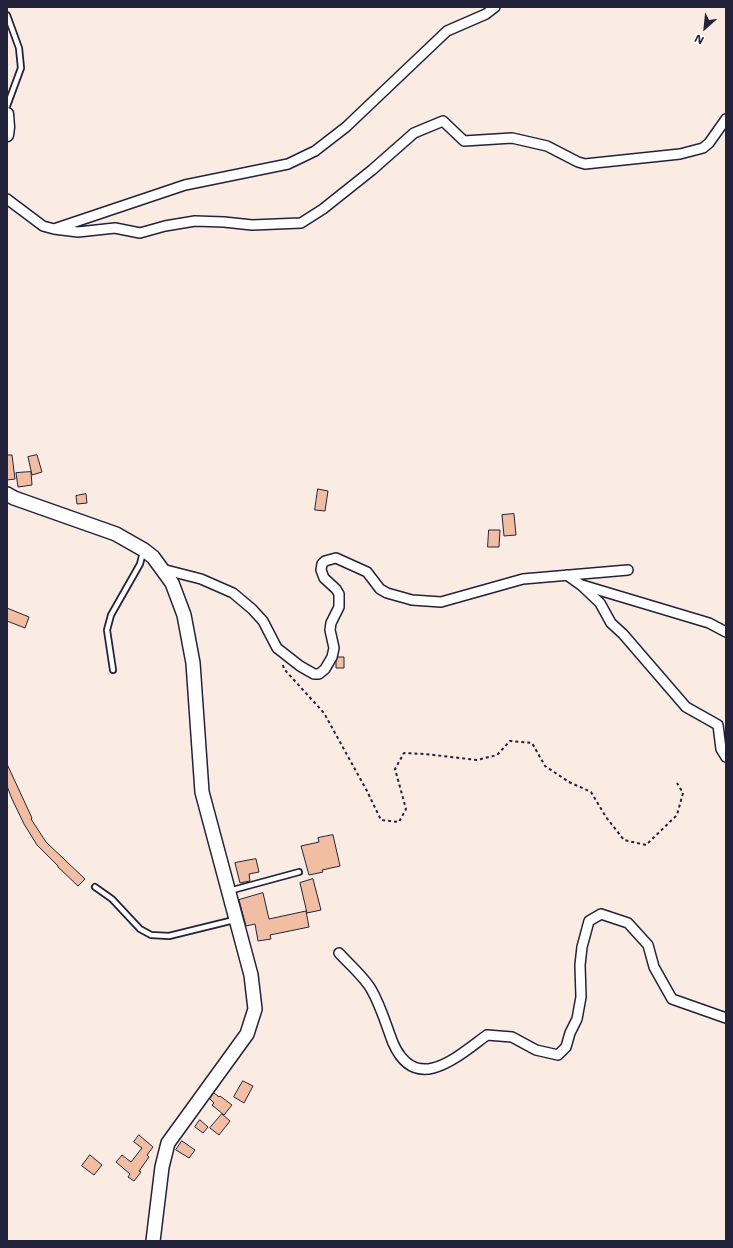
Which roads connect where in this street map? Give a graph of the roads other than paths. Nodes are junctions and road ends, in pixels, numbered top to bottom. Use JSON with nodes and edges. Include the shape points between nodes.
{"nodes":[{"id":1,"x":495,"y":7,"type":"edge"},
{"id":2,"x":7,"y":14,"type":"edge"},
{"id":3,"x":7,"y":106,"type":"edge"},
{"id":4,"x":7,"y":114,"type":"edge"},
{"id":5,"x":726,"y":119,"type":"edge"},
{"id":6,"x":7,"y":135,"type":"edge"},
{"id":7,"x":7,"y":199,"type":"edge"},
{"id":8,"x":54,"y":230,"type":"junction"},
{"id":9,"x":7,"y":494,"type":"edge"},
{"id":10,"x":144,"y":550,"type":"junction"},
{"id":11,"x":162,"y":569,"type":"junction"},
{"id":12,"x":628,"y":570,"type":"dead end"},
{"id":13,"x":567,"y":575,"type":"junction"},
{"id":14,"x":581,"y":585,"type":"junction"},
{"id":15,"x":726,"y":632,"type":"edge"},
{"id":16,"x":113,"y":670,"type":"dead end"},
{"id":17,"x":726,"y":757,"type":"edge"},
{"id":18,"x":299,"y":872,"type":"dead end"},
{"id":19,"x":95,"y":887,"type":"dead end"},
{"id":20,"x":228,"y":891,"type":"junction"},
{"id":21,"x":236,"y":920,"type":"junction"},
{"id":22,"x":339,"y":953,"type":"dead end"},
{"id":23,"x":726,"y":1018,"type":"edge"},
{"id":24,"x":153,"y":1241,"type":"edge"}],
"edges":[{"from":1,"to":8,"type":"street","via":[[486,14],[447,31],[346,126],[315,151],[288,164],[185,185]]},
{"from":2,"to":3,"type":"lane","via":[[19,48],[21,68]]},
{"from":4,"to":6,"type":"street"},
{"from":5,"to":8,"type":"street","via":[[703,148],[680,154],[585,164],[547,146],[512,138],[464,141],[443,121],[414,133],[372,170],[301,223],[252,225],[195,221],[140,233],[115,228],[78,232]]},
{"from":7,"to":8,"type":"street","via":[[43,226]]},
{"from":9,"to":10,"type":"main road","via":[[116,534]]},
{"from":10,"to":11,"type":"main road"},
{"from":10,"to":16,"type":"lane","via":[[140,564],[111,615],[107,630]]},
{"from":11,"to":13,"type":"street","via":[[201,579],[233,593],[263,621],[277,648],[314,674],[325,670],[332,657],[334,648],[330,630],[339,607],[339,594],[320,570],[325,561],[336,558],[367,572],[380,589],[387,593],[412,600],[441,602],[524,579]]},
{"from":11,"to":20,"type":"main road","via":[[172,584],[184,615],[193,663],[202,792]]},
{"from":12,"to":13,"type":"street"},
{"from":13,"to":14,"type":"street"},
{"from":14,"to":15,"type":"street","via":[[709,623]]},
{"from":14,"to":17,"type":"street","via":[[600,603],[611,623],[686,707],[718,725],[721,749]]},
{"from":18,"to":20,"type":"lane"},
{"from":19,"to":21,"type":"lane","via":[[112,899],[140,929],[151,935],[169,936]]},
{"from":20,"to":21,"type":"main road"},
{"from":21,"to":24,"type":"main road","via":[[251,975],[255,1009],[247,1034],[168,1144],[162,1167]]},
{"from":22,"to":23,"type":"street","via":[[371,988],[404,1062],[418,1069],[435,1068],[451,1061],[487,1036],[512,1038],[536,1050],[558,1055],[566,1047],[577,1020],[581,997],[582,947],[589,921],[601,914],[628,923],[648,945],[654,967],[672,999]]}]}
